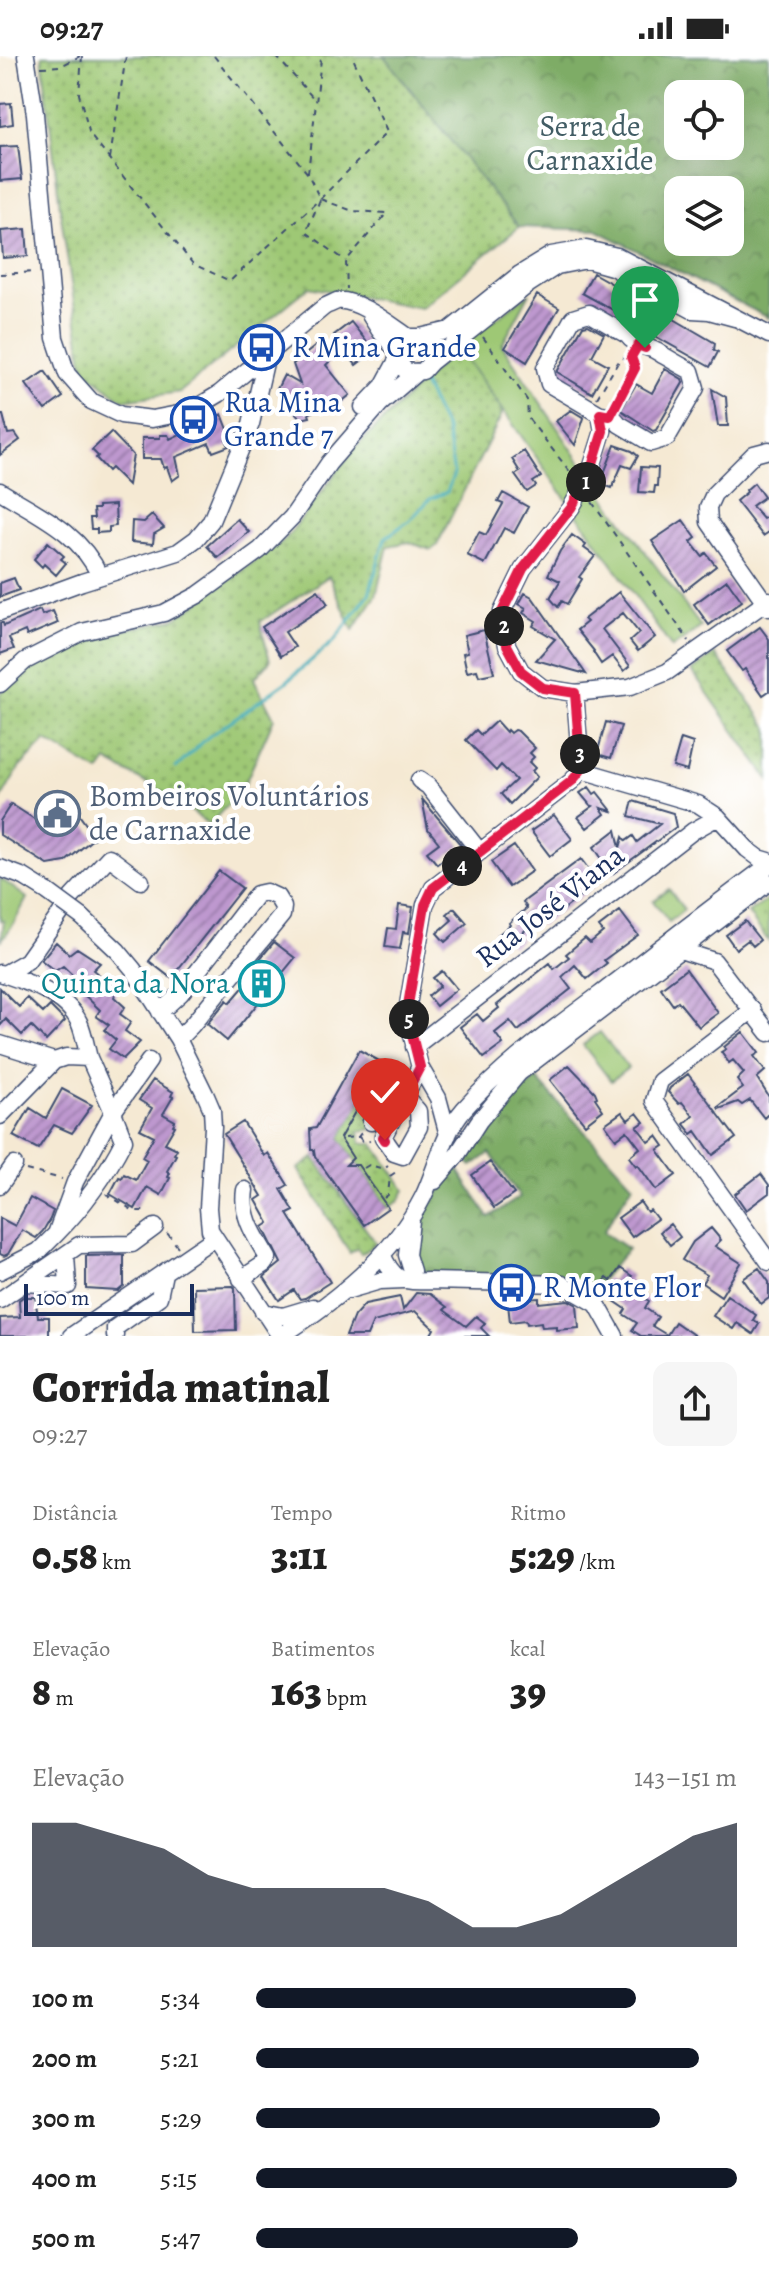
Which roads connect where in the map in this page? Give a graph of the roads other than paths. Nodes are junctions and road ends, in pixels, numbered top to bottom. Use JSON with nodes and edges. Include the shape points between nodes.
{"nodes":[{"id":1,"x":27,"y":62,"type":"edge"},
{"id":2,"x":641,"y":268,"type":"junction"},
{"id":3,"x":664,"y":295,"type":"junction"},
{"id":4,"x":700,"y":298,"type":"junction"},
{"id":5,"x":367,"y":310,"type":"junction"},
{"id":6,"x":735,"y":318,"type":"junction"},
{"id":7,"x":646,"y":328,"type":"junction"},
{"id":8,"x":627,"y":335,"type":"junction"},
{"id":9,"x":769,"y":335,"type":"edge"},
{"id":10,"x":415,"y":337,"type":"junction"},
{"id":11,"x":650,"y":348,"type":"junction"},
{"id":12,"x":267,"y":354,"type":"junction"},
{"id":13,"x":397,"y":356,"type":"junction"},
{"id":14,"x":431,"y":362,"type":"junction"},
{"id":15,"x":417,"y":372,"type":"junction"},
{"id":16,"x":605,"y":419,"type":"junction"},
{"id":17,"x":769,"y":450,"type":"edge"},
{"id":18,"x":329,"y":463,"type":"junction"},
{"id":19,"x":0,"y":491,"type":"edge"},
{"id":20,"x":78,"y":542,"type":"junction"},
{"id":21,"x":100,"y":576,"type":"junction"},
{"id":22,"x":82,"y":582,"type":"junction"},
{"id":23,"x":768,"y":603,"type":"edge"},
{"id":24,"x":0,"y":612,"type":"edge"},
{"id":25,"x":0,"y":684,"type":"edge"},
{"id":26,"x":575,"y":693,"type":"junction"},
{"id":27,"x":581,"y":770,"type":"junction"},
{"id":28,"x":419,"y":780,"type":"dead end"},
{"id":29,"x":698,"y":804,"type":"junction"},
{"id":30,"x":718,"y":817,"type":"junction"},
{"id":31,"x":693,"y":831,"type":"junction"},
{"id":32,"x":747,"y":849,"type":"junction"},
{"id":33,"x":480,"y":852,"type":"junction"},
{"id":34,"x":769,"y":863,"type":"edge"},
{"id":35,"x":0,"y":868,"type":"edge"},
{"id":36,"x":141,"y":881,"type":"dead end"},
{"id":37,"x":745,"y":882,"type":"junction"},
{"id":38,"x":769,"y":882,"type":"edge"},
{"id":39,"x":712,"y":925,"type":"junction"},
{"id":40,"x":680,"y":950,"type":"junction"},
{"id":41,"x":27,"y":961,"type":"junction"},
{"id":42,"x":714,"y":961,"type":"junction"},
{"id":43,"x":2,"y":974,"type":"edge"},
{"id":44,"x":36,"y":985,"type":"junction"},
{"id":45,"x":753,"y":1010,"type":"junction"},
{"id":46,"x":160,"y":1012,"type":"junction"},
{"id":47,"x":409,"y":1023,"type":"junction"},
{"id":48,"x":442,"y":1025,"type":"junction"},
{"id":49,"x":769,"y":1033,"type":"edge"},
{"id":50,"x":83,"y":1036,"type":"junction"},
{"id":51,"x":178,"y":1039,"type":"junction"},
{"id":52,"x":0,"y":1044,"type":"edge"},
{"id":53,"x":414,"y":1047,"type":"junction"},
{"id":54,"x":29,"y":1053,"type":"junction"},
{"id":55,"x":89,"y":1058,"type":"junction"},
{"id":56,"x":60,"y":1059,"type":"junction"},
{"id":57,"x":149,"y":1061,"type":"dead end"},
{"id":58,"x":33,"y":1081,"type":"junction"},
{"id":59,"x":411,"y":1084,"type":"junction"},
{"id":60,"x":438,"y":1098,"type":"junction"},
{"id":61,"x":462,"y":1111,"type":"junction"},
{"id":62,"x":113,"y":1112,"type":"junction"},
{"id":63,"x":0,"y":1116,"type":"edge"},
{"id":64,"x":371,"y":1122,"type":"dead end"},
{"id":65,"x":448,"y":1135,"type":"junction"},
{"id":66,"x":457,"y":1155,"type":"junction"},
{"id":67,"x":14,"y":1165,"type":"dead end"},
{"id":68,"x":0,"y":1185,"type":"edge"},
{"id":69,"x":245,"y":1190,"type":"dead end"},
{"id":70,"x":424,"y":1195,"type":"junction"},
{"id":71,"x":411,"y":1217,"type":"junction"},
{"id":72,"x":161,"y":1230,"type":"road end"},
{"id":73,"x":56,"y":1234,"type":"junction"},
{"id":74,"x":214,"y":1238,"type":"junction"},
{"id":75,"x":382,"y":1254,"type":"junction"},
{"id":76,"x":66,"y":1255,"type":"junction"},
{"id":77,"x":769,"y":1262,"type":"edge"},
{"id":78,"x":0,"y":1271,"type":"edge"},
{"id":79,"x":164,"y":1273,"type":"junction"},
{"id":80,"x":408,"y":1276,"type":"junction"},
{"id":81,"x":241,"y":1279,"type":"junction"},
{"id":82,"x":26,"y":1283,"type":"junction"},
{"id":83,"x":343,"y":1291,"type":"junction"},
{"id":84,"x":0,"y":1300,"type":"edge"},
{"id":85,"x":326,"y":1302,"type":"junction"},
{"id":86,"x":263,"y":1312,"type":"junction"},
{"id":87,"x":71,"y":1336,"type":"edge"},
{"id":88,"x":115,"y":1336,"type":"edge"},
{"id":89,"x":280,"y":1336,"type":"edge"},
{"id":90,"x":615,"y":1336,"type":"edge"}],
"edges":[{"from":1,"to":12,"type":"street","via":[[55,338],[67,374],[91,401],[121,415],[152,419],[189,412]]},
{"from":2,"to":3,"type":"street","via":[[661,285]]},
{"from":2,"to":4,"type":"street"},
{"from":2,"to":10,"type":"street","via":[[586,249],[551,255],[450,330]]},
{"from":3,"to":4,"type":"street","via":[[673,291]]},
{"from":3,"to":6,"type":"street","via":[[692,310]]},
{"from":3,"to":7,"type":"street"},
{"from":3,"to":14,"type":"street","via":[[587,260],[557,266]]},
{"from":4,"to":6,"type":"street"},
{"from":5,"to":10,"type":"street"},
{"from":5,"to":12,"type":"street","via":[[336,301]]},
{"from":5,"to":13,"type":"street"},
{"from":6,"to":9,"type":"street"},
{"from":7,"to":8,"type":"street"},
{"from":7,"to":11,"type":"street"},
{"from":8,"to":11,"type":"street"},
{"from":8,"to":16,"type":"street","via":[[589,313],[573,318],[545,368],[549,384]]},
{"from":10,"to":13,"type":"street","via":[[401,342]]},
{"from":10,"to":14,"type":"street","via":[[430,344]]},
{"from":11,"to":16,"type":"street","via":[[691,371],[696,388],[667,438],[651,443]]},
{"from":12,"to":21,"type":"street","via":[[251,424],[211,521],[178,552]]},
{"from":13,"to":15,"type":"street","via":[[405,370]]},
{"from":13,"to":18,"type":"street","via":[[383,386],[341,436]]},
{"from":14,"to":15,"type":"street"},
{"from":15,"to":18,"type":"street","via":[[380,404]]},
{"from":16,"to":26,"type":"street","via":[[589,476],[523,569],[502,612],[507,645],[521,671],[543,688]]},
{"from":17,"to":23,"type":"street","via":[[754,454],[708,507],[709,522]]},
{"from":18,"to":25,"type":"street","via":[[282,528],[198,595],[164,613],[82,632],[25,661]]},
{"from":19,"to":20,"type":"street"},
{"from":20,"to":21,"type":"street"},
{"from":20,"to":22,"type":"street"},
{"from":21,"to":22,"type":"street"},
{"from":22,"to":24,"type":"street"},
{"from":23,"to":26,"type":"street","via":[[667,672],[630,687]]},
{"from":26,"to":27,"type":"street"},
{"from":27,"to":29,"type":"street"},
{"from":27,"to":33,"type":"street"},
{"from":28,"to":33,"type":"street"},
{"from":29,"to":30,"type":"street"},
{"from":29,"to":31,"type":"street"},
{"from":30,"to":31,"type":"street","name":"Rua José Viana"},
{"from":30,"to":32,"type":"street"},
{"from":31,"to":48,"type":"street","name":"Rua José Viana"},
{"from":32,"to":34,"type":"street"},
{"from":32,"to":37,"type":"street"},
{"from":33,"to":47,"type":"street","via":[[433,888],[425,905]]},
{"from":34,"to":37,"type":"street"},
{"from":35,"to":46,"type":"street","bridge":true,"via":[[24,877],[82,917],[133,969]]},
{"from":36,"to":41,"type":"street","via":[[109,857],[72,897]]},
{"from":37,"to":61,"type":"street","via":[[510,1063]]},
{"from":38,"to":39,"type":"street"},
{"from":39,"to":40,"type":"street"},
{"from":39,"to":42,"type":"street"},
{"from":40,"to":42,"type":"street"},
{"from":40,"to":66,"type":"street","via":[[519,1073]]},
{"from":41,"to":43,"type":"street"},
{"from":41,"to":44,"type":"street"},
{"from":42,"to":45,"type":"street"},
{"from":43,"to":44,"type":"street"},
{"from":44,"to":50,"type":"street","via":[[75,1015]]},
{"from":45,"to":49,"type":"street"},
{"from":45,"to":77,"type":"street","via":[[660,1081],[654,1101]]},
{"from":46,"to":51,"type":"street"},
{"from":46,"to":51,"type":"street","via":[[181,993],[257,894],[277,897],[282,915]]},
{"from":47,"to":48,"type":"street"},
{"from":47,"to":53,"type":"street"},
{"from":48,"to":53,"type":"street","name":"Rua José Viana"},
{"from":50,"to":55,"type":"street"},
{"from":50,"to":56,"type":"street"},
{"from":51,"to":74,"type":"street","via":[[212,1110],[208,1222]]},
{"from":52,"to":54,"type":"street"},
{"from":53,"to":59,"type":"street"},
{"from":54,"to":56,"type":"street"},
{"from":54,"to":58,"type":"street"},
{"from":55,"to":56,"type":"street"},
{"from":55,"to":62,"type":"street"},
{"from":56,"to":58,"type":"street"},
{"from":57,"to":62,"type":"street"},
{"from":58,"to":63,"type":"street"},
{"from":59,"to":60,"type":"street"},
{"from":59,"to":64,"type":"street","via":[[387,1094]]},
{"from":60,"to":61,"type":"street"},
{"from":60,"to":65,"type":"street"},
{"from":61,"to":65,"type":"street"},
{"from":61,"to":66,"type":"street"},
{"from":62,"to":73,"type":"street","via":[[75,1182]]},
{"from":62,"to":73,"type":"street","via":[[124,1140],[96,1188]]},
{"from":65,"to":70,"type":"street"},
{"from":66,"to":70,"type":"street"},
{"from":67,"to":68,"type":"street"},
{"from":69,"to":81,"type":"street","via":[[243,1204],[251,1230],[268,1258]]},
{"from":70,"to":71,"type":"street"},
{"from":71,"to":75,"type":"street"},
{"from":71,"to":80,"type":"street"},
{"from":72,"to":76,"type":"street","via":[[132,1244],[79,1245]]},
{"from":73,"to":78,"type":"street","via":[[39,1251]]},
{"from":74,"to":79,"type":"street"},
{"from":74,"to":81,"type":"street"},
{"from":75,"to":80,"type":"street","via":[[392,1272]]},
{"from":75,"to":83,"type":"street"},
{"from":76,"to":82,"type":"street"},
{"from":76,"to":82,"type":"street","via":[[68,1286]]},
{"from":79,"to":87,"type":"street"},
{"from":79,"to":88,"type":"street","via":[[159,1297],[115,1328]]},
{"from":80,"to":83,"type":"street"},
{"from":80,"to":90,"type":"street","via":[[412,1282],[562,1284],[597,1304]]},
{"from":81,"to":86,"type":"street"},
{"from":82,"to":84,"type":"street"},
{"from":83,"to":85,"type":"street"},
{"from":85,"to":86,"type":"street","via":[[291,1315]]},
{"from":85,"to":89,"type":"street"},
{"from":86,"to":89,"type":"street"}]}
